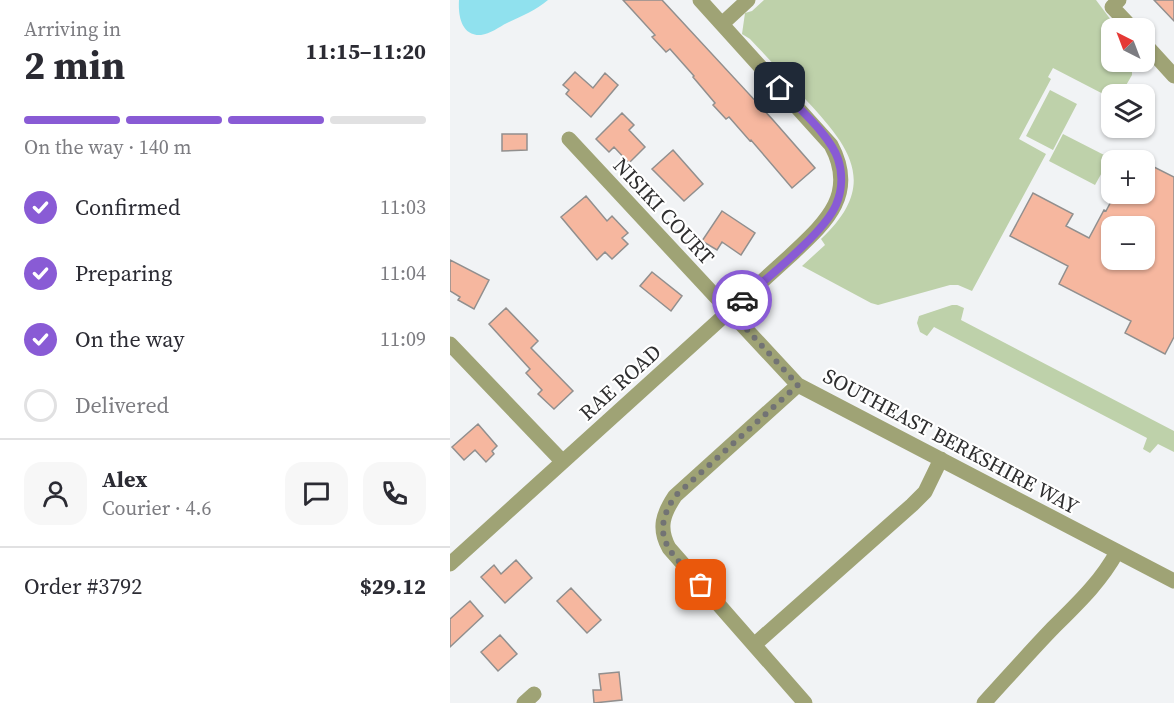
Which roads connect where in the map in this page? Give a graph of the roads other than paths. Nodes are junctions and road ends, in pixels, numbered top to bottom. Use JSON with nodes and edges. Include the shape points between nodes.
{"nodes":[{"id":1,"x":700,"y":0,"type":"edge"},
{"id":2,"x":748,"y":0,"type":"edge"},
{"id":3,"x":1116,"y":3,"type":"edge"},
{"id":4,"x":1126,"y":18,"type":"edge"},
{"id":5,"x":722,"y":24,"type":"junction"},
{"id":6,"x":1155,"y":55,"type":"edge"},
{"id":7,"x":1174,"y":76,"type":"edge"},
{"id":8,"x":569,"y":139,"type":"dead end"},
{"id":9,"x":730,"y":311,"type":"junction"},
{"id":10,"x":450,"y":344,"type":"edge"},
{"id":11,"x":798,"y":385,"type":"junction"},
{"id":12,"x":941,"y":459,"type":"junction"},
{"id":13,"x":562,"y":461,"type":"junction"},
{"id":14,"x":1118,"y":552,"type":"junction"},
{"id":15,"x":450,"y":564,"type":"edge"},
{"id":16,"x":1174,"y":581,"type":"edge"},
{"id":17,"x":754,"y":645,"type":"junction"},
{"id":18,"x":805,"y":703,"type":"edge"},
{"id":19,"x":984,"y":703,"type":"edge"}],
"edges":[{"from":1,"to":5,"type":"street","name":"RAE ROAD"},
{"from":2,"to":5,"type":"street"},
{"from":3,"to":4,"type":"street"},
{"from":5,"to":9,"type":"street","name":"RAE ROAD","via":[[824,136],[838,158],[841,172],[841,190],[835,207],[817,231]]},
{"from":6,"to":7,"type":"street"},
{"from":8,"to":9,"type":"street","name":"NISIKI COURT"},
{"from":9,"to":11,"type":"street","name":"SOUTHEAST BERKSHIRE WAY"},
{"from":9,"to":13,"type":"street","name":"RAE ROAD"},
{"from":10,"to":13,"type":"street"},
{"from":11,"to":12,"type":"street","name":"SOUTHEAST BERKSHIRE WAY"},
{"from":11,"to":17,"type":"street","via":[[675,496],[662,522],[662,537],[669,548]]},
{"from":12,"to":14,"type":"street","name":"SOUTHEAST BERKSHIRE WAY"},
{"from":12,"to":17,"type":"street","via":[[926,492]]},
{"from":13,"to":15,"type":"street","name":"RAE ROAD"},
{"from":14,"to":16,"type":"street","name":"SOUTHEAST BERKSHIRE WAY"},
{"from":14,"to":19,"type":"street","via":[[1089,593]]},
{"from":17,"to":18,"type":"street"}]}
